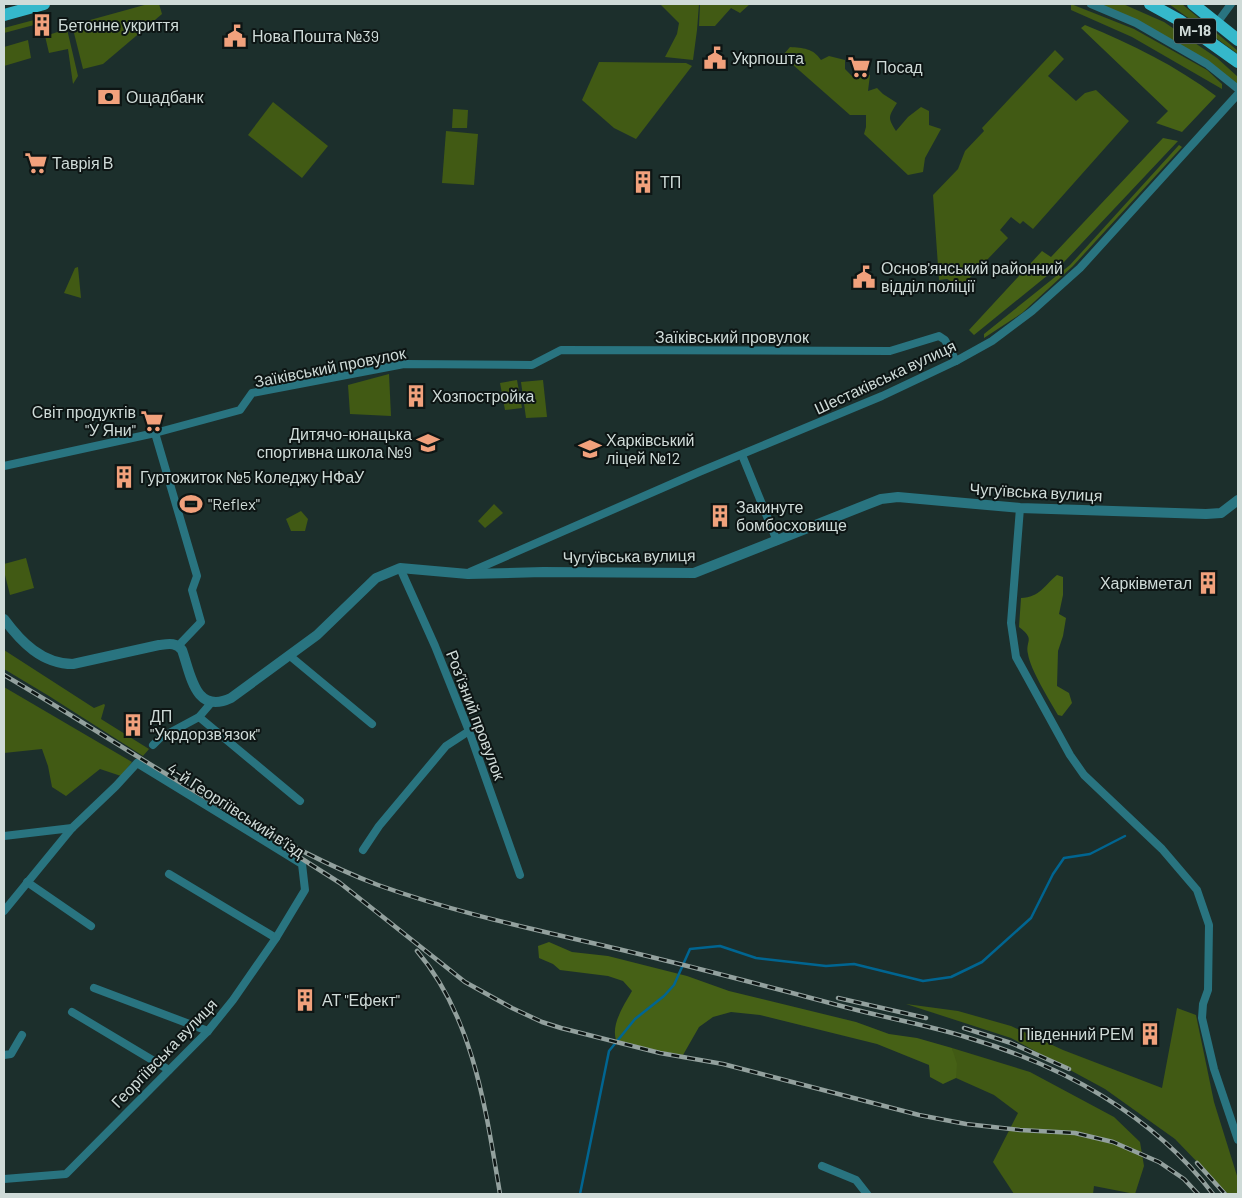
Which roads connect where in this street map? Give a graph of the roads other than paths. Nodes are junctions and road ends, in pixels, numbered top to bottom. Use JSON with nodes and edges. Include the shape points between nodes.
{"nodes":[{"id":1,"x":44,"y":4,"type":"edge"},
{"id":2,"x":1091,"y":4,"type":"edge"},
{"id":3,"x":1150,"y":4,"type":"edge"},
{"id":4,"x":1193,"y":4,"type":"edge"},
{"id":5,"x":1231,"y":4,"type":"edge"},
{"id":6,"x":4,"y":16,"type":"edge"},
{"id":7,"x":1217,"y":23,"type":"junction"},
{"id":8,"x":1238,"y":40,"type":"edge"},
{"id":9,"x":1238,"y":62,"type":"edge"},
{"id":10,"x":1238,"y":89,"type":"edge"},
{"id":11,"x":1238,"y":94,"type":"edge"},
{"id":12,"x":956,"y":361,"type":"junction"},
{"id":13,"x":155,"y":433,"type":"junction"},
{"id":14,"x":742,"y":455,"type":"junction"},
{"id":15,"x":4,"y":466,"type":"edge"},
{"id":16,"x":1238,"y":500,"type":"edge"},
{"id":17,"x":1020,"y":508,"type":"junction"},
{"id":18,"x":777,"y":541,"type":"junction"},
{"id":19,"x":400,"y":568,"type":"junction"},
{"id":20,"x":468,"y":574,"type":"junction"},
{"id":21,"x":4,"y":619,"type":"edge"},
{"id":22,"x":179,"y":645,"type":"junction"},
{"id":23,"x":290,"y":656,"type":"junction"},
{"id":24,"x":211,"y":703,"type":"junction"},
{"id":25,"x":198,"y":716,"type":"junction"},
{"id":26,"x":372,"y":724,"type":"dead end"},
{"id":27,"x":469,"y":731,"type":"junction"},
{"id":28,"x":153,"y":745,"type":"dead end"},
{"id":29,"x":300,"y":801,"type":"dead end"},
{"id":30,"x":72,"y":828,"type":"junction"},
{"id":31,"x":4,"y":836,"type":"edge"},
{"id":32,"x":363,"y":850,"type":"dead end"},
{"id":33,"x":169,"y":874,"type":"dead end"},
{"id":34,"x":520,"y":875,"type":"dead end"},
{"id":35,"x":27,"y":882,"type":"junction"},
{"id":36,"x":305,"y":890,"type":"joint"},
{"id":37,"x":4,"y":911,"type":"edge"},
{"id":38,"x":90,"y":926,"type":"dead end"},
{"id":39,"x":276,"y":938,"type":"junction"},
{"id":40,"x":94,"y":988,"type":"dead end"},
{"id":41,"x":72,"y":1012,"type":"dead end"},
{"id":42,"x":208,"y":1031,"type":"junction"},
{"id":43,"x":22,"y":1035,"type":"dead end"},
{"id":44,"x":4,"y":1056,"type":"edge"},
{"id":45,"x":169,"y":1070,"type":"junction"},
{"id":46,"x":1238,"y":1140,"type":"edge"},
{"id":47,"x":822,"y":1166,"type":"dead end"},
{"id":48,"x":4,"y":1180,"type":"edge"},
{"id":49,"x":867,"y":1194,"type":"edge"}],
"edges":[{"from":1,"to":6,"type":"main road"},
{"from":2,"to":10,"type":"street","via":[[1136,23],[1191,54]]},
{"from":3,"to":9,"type":"main road","number":"М-18","via":[[1179,20]]},
{"from":4,"to":7,"type":"main road","number":"М-18"},
{"from":5,"to":7,"type":"street"},
{"from":7,"to":8,"type":"main road","number":"М-18"},
{"from":11,"to":12,"type":"street","name":"Шестаківська вулиця","via":[[1080,268],[1032,311]]},
{"from":12,"to":13,"type":"street","name":"Заїківський провулок","via":[[939,336],[890,351],[561,350],[532,365],[404,364],[252,393],[240,410]]},
{"from":12,"to":14,"type":"street","name":"Шестаківська вулиця"},
{"from":13,"to":15,"type":"street","name":"Заїківський провулок"},
{"from":13,"to":22,"type":"street","via":[[197,576],[192,590],[201,622]]},
{"from":14,"to":18,"type":"street"},
{"from":14,"to":20,"type":"street","name":"Шестаківська вулиця"},
{"from":16,"to":17,"type":"street","name":"Чугуївська вулиця","via":[[1221,513],[1206,514]]},
{"from":17,"to":18,"type":"street","name":"Чугуївська вулиця","via":[[881,499]]},
{"from":17,"to":46,"type":"street","via":[[1010,623],[1016,657],[1084,775],[1162,850],[1197,890],[1209,925],[1208,990],[1202,1018],[1214,1069]]},
{"from":18,"to":20,"type":"street","name":"Чугуївська вулиця","via":[[694,573]]},
{"from":19,"to":20,"type":"street","name":"Чугуївська вулиця"},
{"from":19,"to":23,"type":"street","name":"Чугуївська вулиця","via":[[376,578]]},
{"from":19,"to":27,"type":"street","name":"Роз’їзний провулок"},
{"from":21,"to":22,"type":"street","via":[[30,648],[59,664],[73,664],[159,645]]},
{"from":22,"to":24,"type":"street","via":[[197,691]]},
{"from":23,"to":24,"type":"street","name":"Чугуївська вулиця","via":[[231,698],[222,703]]},
{"from":23,"to":26,"type":"street"},
{"from":24,"to":25,"type":"street","name":"Чугуївська вулиця"},
{"from":25,"to":28,"type":"street","name":"Чугуївська вулиця"},
{"from":25,"to":29,"type":"street"},
{"from":27,"to":32,"type":"street","via":[[446,746]]},
{"from":27,"to":34,"type":"street","name":"Роз’їзний провулок"},
{"from":30,"to":31,"type":"street"},
{"from":30,"to":35,"type":"street"},
{"from":30,"to":36,"type":"street","name":"4-й Георгіївський в’їзд","via":[[137,764],[302,864]]},
{"from":33,"to":39,"type":"street"},
{"from":35,"to":37,"type":"street"},
{"from":35,"to":38,"type":"street"},
{"from":36,"to":39,"type":"street","name":"Георгіївська вулиця"},
{"from":39,"to":42,"type":"street","name":"Георгіївська вулиця"},
{"from":40,"to":42,"type":"street"},
{"from":41,"to":45,"type":"street"},
{"from":42,"to":45,"type":"street","name":"Георгіївська вулиця"},
{"from":43,"to":44,"type":"street","via":[[11,1054]]},
{"from":45,"to":48,"type":"street","name":"Георгіївська вулиця","via":[[66,1174]]},
{"from":47,"to":49,"type":"street","via":[[856,1180]]}]}
